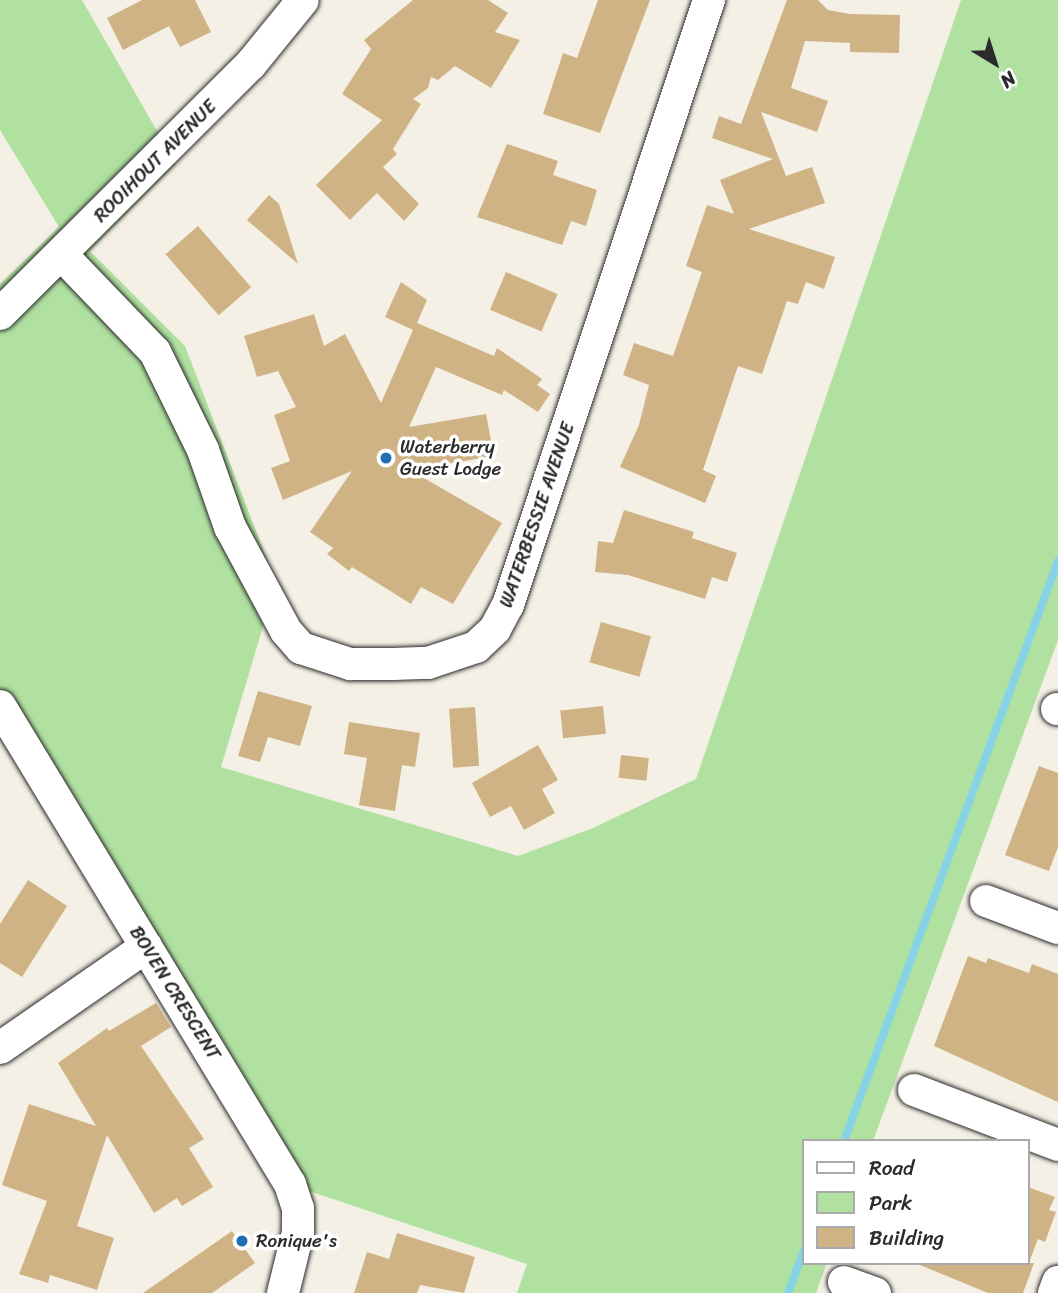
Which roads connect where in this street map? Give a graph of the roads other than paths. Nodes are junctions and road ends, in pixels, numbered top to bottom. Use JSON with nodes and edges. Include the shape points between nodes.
{"nodes":[{"id":1,"x":303,"y":0,"type":"edge"},
{"id":2,"x":709,"y":0,"type":"edge"},
{"id":3,"x":62,"y":255,"type":"junction"},
{"id":4,"x":0,"y":314,"type":"edge"},
{"id":5,"x":0,"y":706,"type":"edge"},
{"id":6,"x":986,"y":901,"type":"dead end"},
{"id":7,"x":1058,"y":928,"type":"edge"},
{"id":8,"x":146,"y":947,"type":"junction"},
{"id":9,"x":0,"y":1048,"type":"edge"},
{"id":10,"x":914,"y":1090,"type":"dead end"},
{"id":11,"x":1058,"y":1145,"type":"edge"},
{"id":12,"x":844,"y":1282,"type":"dead end"},
{"id":13,"x":1058,"y":1282,"type":"edge"},
{"id":14,"x":283,"y":1293,"type":"edge"},
{"id":15,"x":875,"y":1293,"type":"edge"},
{"id":16,"x":1054,"y":1293,"type":"edge"}],
"edges":[{"from":1,"to":3,"type":"street","name":"ROOIHOUT AVENUE","via":[[279,34]]},
{"from":2,"to":3,"type":"street","name":"WATERBESSIE AVENUE","via":[[508,605],[495,629],[476,647],[428,663],[393,664],[350,664],[301,648],[286,631],[230,527],[193,427],[155,352]]},
{"from":3,"to":4,"type":"street","name":"ROOIHOUT AVENUE"},
{"from":5,"to":8,"type":"street","name":"BOVEN CRESCENT"},
{"from":6,"to":7,"type":"street"},
{"from":8,"to":9,"type":"street"},
{"from":8,"to":14,"type":"street","name":"BOVEN CRESCENT","via":[[290,1184],[298,1208],[298,1232]]},
{"from":10,"to":11,"type":"street"},
{"from":12,"to":15,"type":"street"},
{"from":13,"to":16,"type":"street"}]}
